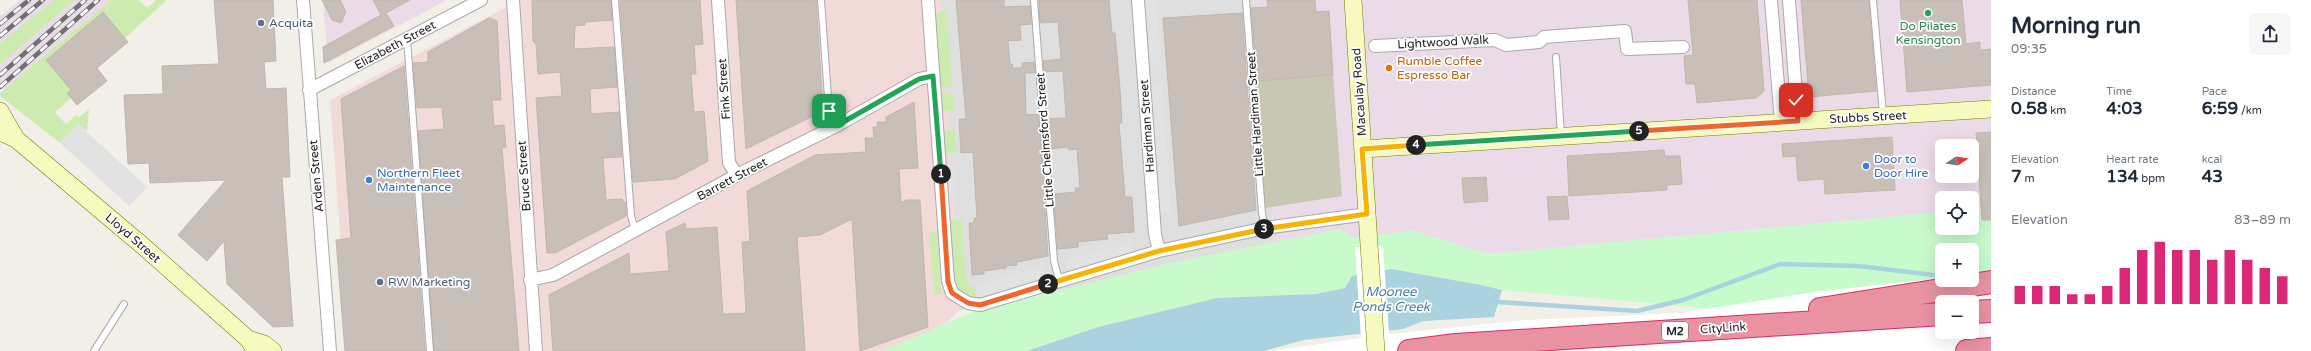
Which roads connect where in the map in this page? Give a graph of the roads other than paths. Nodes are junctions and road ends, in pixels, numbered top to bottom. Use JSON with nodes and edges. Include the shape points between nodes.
{"nodes":[{"id":1,"x":303,"y":0,"type":"edge"},
{"id":2,"x":480,"y":0,"type":"edge"},
{"id":3,"x":513,"y":0,"type":"edge"},
{"id":4,"x":615,"y":0,"type":"edge"},
{"id":5,"x":718,"y":0,"type":"edge"},
{"id":6,"x":821,"y":0,"type":"edge"},
{"id":7,"x":928,"y":0,"type":"edge"},
{"id":8,"x":1034,"y":0,"type":"edge"},
{"id":9,"x":1138,"y":0,"type":"edge"},
{"id":10,"x":1246,"y":0,"type":"edge"},
{"id":11,"x":1353,"y":0,"type":"edge"},
{"id":12,"x":1771,"y":0,"type":"edge"},
{"id":13,"x":1789,"y":0,"type":"edge"},
{"id":14,"x":1873,"y":0,"type":"edge"},
{"id":15,"x":407,"y":39,"type":"junction"},
{"id":16,"x":1375,"y":46,"type":"dead end"},
{"id":17,"x":1683,"y":47,"type":"dead end"},
{"id":18,"x":1556,"y":57,"type":"dead end"},
{"id":19,"x":933,"y":76,"type":"junction"},
{"id":20,"x":309,"y":90,"type":"junction"},
{"id":21,"x":1991,"y":109,"type":"edge"},
{"id":22,"x":0,"y":111,"type":"edge"},
{"id":23,"x":1883,"y":116,"type":"junction"},
{"id":24,"x":1790,"y":121,"type":"junction"},
{"id":25,"x":0,"y":125,"type":"edge"},
{"id":26,"x":838,"y":125,"type":"junction"},
{"id":27,"x":0,"y":132,"type":"edge"},
{"id":28,"x":1561,"y":136,"type":"junction"},
{"id":29,"x":16,"y":139,"type":"junction"},
{"id":30,"x":1362,"y":149,"type":"junction"},
{"id":31,"x":737,"y":175,"type":"junction"},
{"id":32,"x":1367,"y":214,"type":"junction"},
{"id":33,"x":1265,"y":228,"type":"junction"},
{"id":34,"x":635,"y":230,"type":"junction"},
{"id":35,"x":1159,"y":251,"type":"junction"},
{"id":36,"x":530,"y":280,"type":"junction"},
{"id":37,"x":1059,"y":280,"type":"junction"},
{"id":38,"x":1991,"y":282,"type":"edge"},
{"id":39,"x":124,"y":304,"type":"dead end"},
{"id":40,"x":1991,"y":311,"type":"edge"},
{"id":41,"x":1979,"y":312,"type":"edge"},
{"id":42,"x":1935,"y":314,"type":"edge"},
{"id":43,"x":1667,"y":331,"type":"junction"},
{"id":44,"x":252,"y":345,"type":"edge"},
{"id":45,"x":1991,"y":349,"type":"edge"},
{"id":46,"x":94,"y":351,"type":"edge"},
{"id":47,"x":273,"y":351,"type":"edge"},
{"id":48,"x":330,"y":351,"type":"edge"},
{"id":49,"x":430,"y":351,"type":"edge"},
{"id":50,"x":536,"y":351,"type":"edge"},
{"id":51,"x":1376,"y":351,"type":"edge"},
{"id":52,"x":1409,"y":351,"type":"edge"},
{"id":53,"x":1967,"y":351,"type":"edge"}],
"edges":[{"from":1,"to":20,"type":"street","name":"Arden Street"},
{"from":2,"to":15,"type":"street","name":"Elizabeth Street"},
{"from":3,"to":36,"type":"street","name":"Bruce Street"},
{"from":4,"to":34,"type":"lane","via":[[631,216]]},
{"from":5,"to":31,"type":"street","name":"Fink Street","via":[[730,163]]},
{"from":6,"to":26,"type":"lane","via":[[829,111]]},
{"from":7,"to":19,"type":"street"},
{"from":8,"to":37,"type":"lane","name":"Little Chelmsford Street","via":[[1054,261]]},
{"from":9,"to":35,"type":"street","name":"Hardiman Street","via":[[1155,234]]},
{"from":10,"to":33,"type":"lane","name":"Little Hardiman Street"},
{"from":11,"to":30,"type":"street","name":"Macaulay Road"},
{"from":12,"to":24,"type":"street"},
{"from":13,"to":24,"type":"street"},
{"from":14,"to":23,"type":"lane"},
{"from":15,"to":20,"type":"street","name":"Elizabeth Street"},
{"from":15,"to":49,"type":"lane"},
{"from":16,"to":17,"type":"street","name":"Lightwood Walk","via":[[1495,40],[1506,45],[1539,42],[1544,37],[1625,31],[1627,49]]},
{"from":18,"to":28,"type":"lane"},
{"from":19,"to":26,"type":"street","name":"Barrett Street","via":[[919,79]]},
{"from":19,"to":37,"type":"street","via":[[948,282],[952,293],[968,303],[980,305]]},
{"from":20,"to":48,"type":"street","name":"Arden Street"},
{"from":21,"to":23,"type":"street","name":"Stubbs Street"},
{"from":22,"to":29,"type":"street","name":"Lloyd Street"},
{"from":23,"to":24,"type":"street","name":"Stubbs Street"},
{"from":24,"to":28,"type":"street","name":"Stubbs Street"},
{"from":25,"to":29,"type":"street"},
{"from":26,"to":31,"type":"street","name":"Barrett Street"},
{"from":27,"to":29,"type":"street","name":"Lloyd Street"},
{"from":28,"to":30,"type":"street","name":"Stubbs Street"},
{"from":29,"to":44,"type":"street","name":"Lloyd Street"},
{"from":30,"to":32,"type":"street","name":"Macaulay Road"},
{"from":31,"to":34,"type":"street","name":"Barrett Street"},
{"from":32,"to":33,"type":"street"},
{"from":32,"to":51,"type":"street","name":"Macaulay Road"},
{"from":33,"to":35,"type":"street"},
{"from":34,"to":36,"type":"street","name":"Barrett Street","via":[[553,275]]},
{"from":35,"to":37,"type":"street"},
{"from":36,"to":50,"type":"street","name":"Bruce Street"},
{"from":38,"to":43,"type":"highway"},
{"from":39,"to":46,"type":"lane"},
{"from":40,"to":41,"type":"highway"},
{"from":42,"to":43,"type":"highway","name":"CityLink","number":"M2"},
{"from":43,"to":52,"type":"highway","name":"CityLink","number":"M2","via":[[1456,345]]},
{"from":44,"to":47,"type":"street","name":"Lloyd Street","via":[[264,344]]},
{"from":45,"to":53,"type":"highway"}]}
